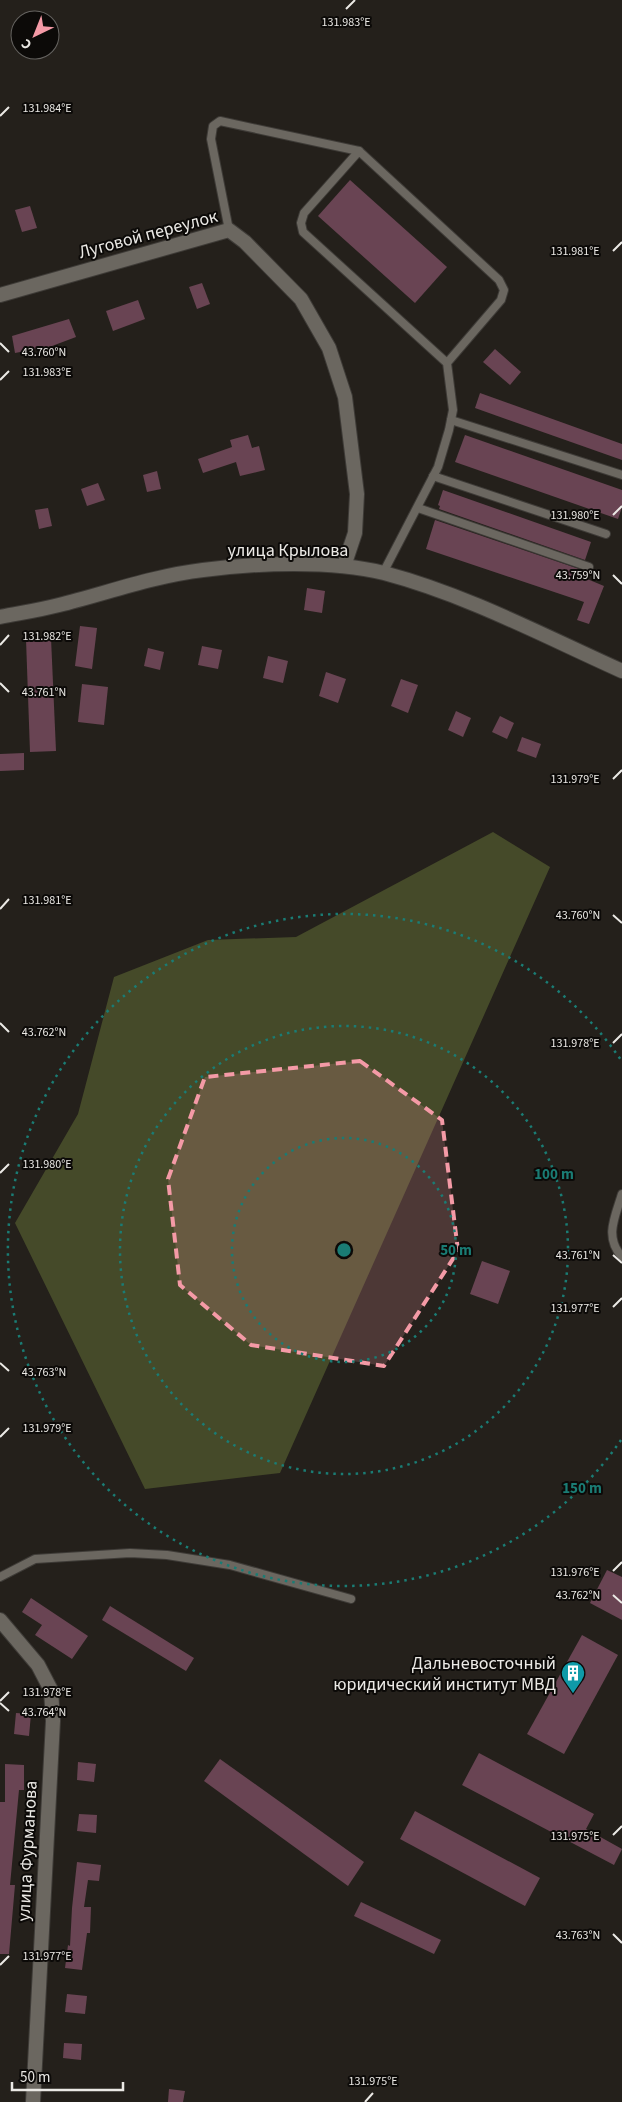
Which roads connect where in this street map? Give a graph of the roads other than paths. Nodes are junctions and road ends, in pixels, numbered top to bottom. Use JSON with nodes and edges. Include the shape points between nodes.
{"nodes":[{"id":1,"x":359,"y":151,"type":"junction"},
{"id":2,"x":229,"y":230,"type":"junction"},
{"id":3,"x":0,"y":294,"type":"edge"},
{"id":4,"x":447,"y":363,"type":"junction"},
{"id":5,"x":451,"y":420,"type":"junction"},
{"id":6,"x":622,"y":474,"type":"edge"},
{"id":7,"x":433,"y":476,"type":"junction"},
{"id":8,"x":418,"y":508,"type":"junction"},
{"id":9,"x":606,"y":534,"type":"dead end"},
{"id":10,"x":344,"y":566,"type":"junction"},
{"id":11,"x":589,"y":567,"type":"dead end"},
{"id":12,"x":383,"y":573,"type":"junction"},
{"id":13,"x":0,"y":617,"type":"edge"},
{"id":14,"x":622,"y":671,"type":"edge"},
{"id":15,"x":622,"y":1194,"type":"edge"},
{"id":16,"x":622,"y":1257,"type":"edge"},
{"id":17,"x":0,"y":1577,"type":"edge"},
{"id":18,"x":351,"y":1599,"type":"dead end"},
{"id":19,"x":0,"y":1620,"type":"edge"},
{"id":20,"x":32,"y":2102,"type":"edge"}],
"edges":[{"from":1,"to":2,"type":"lane","via":[[220,121],[213,126],[211,138]]},
{"from":1,"to":4,"type":"lane","via":[[499,280],[504,290],[501,300]]},
{"from":1,"to":4,"type":"lane","via":[[304,213],[303,232]]},
{"from":2,"to":3,"type":"street","name":"Луговой переулок"},
{"from":2,"to":10,"type":"street","name":"Луговой переулок","via":[[302,299],[329,348],[345,397],[357,494],[355,533]]},
{"from":4,"to":5,"type":"lane","via":[[453,410]]},
{"from":5,"to":6,"type":"lane"},
{"from":5,"to":7,"type":"lane"},
{"from":7,"to":8,"type":"lane"},
{"from":7,"to":9,"type":"lane"},
{"from":8,"to":11,"type":"lane"},
{"from":8,"to":12,"type":"lane"},
{"from":10,"to":12,"type":"street","name":"улица Крылова"},
{"from":10,"to":13,"type":"street","name":"улица Крылова","via":[[271,565],[203,570],[136,582],[59,605]]},
{"from":12,"to":14,"type":"street","name":"улица Крылова","via":[[444,592]]},
{"from":15,"to":16,"type":"lane","via":[[610,1233],[615,1249]]},
{"from":17,"to":18,"type":"lane","via":[[35,1559],[130,1553],[167,1555],[230,1565]]},
{"from":19,"to":20,"type":"street","name":"улица Фурманова","via":[[38,1665],[51,1690],[53,1721]]}]}
